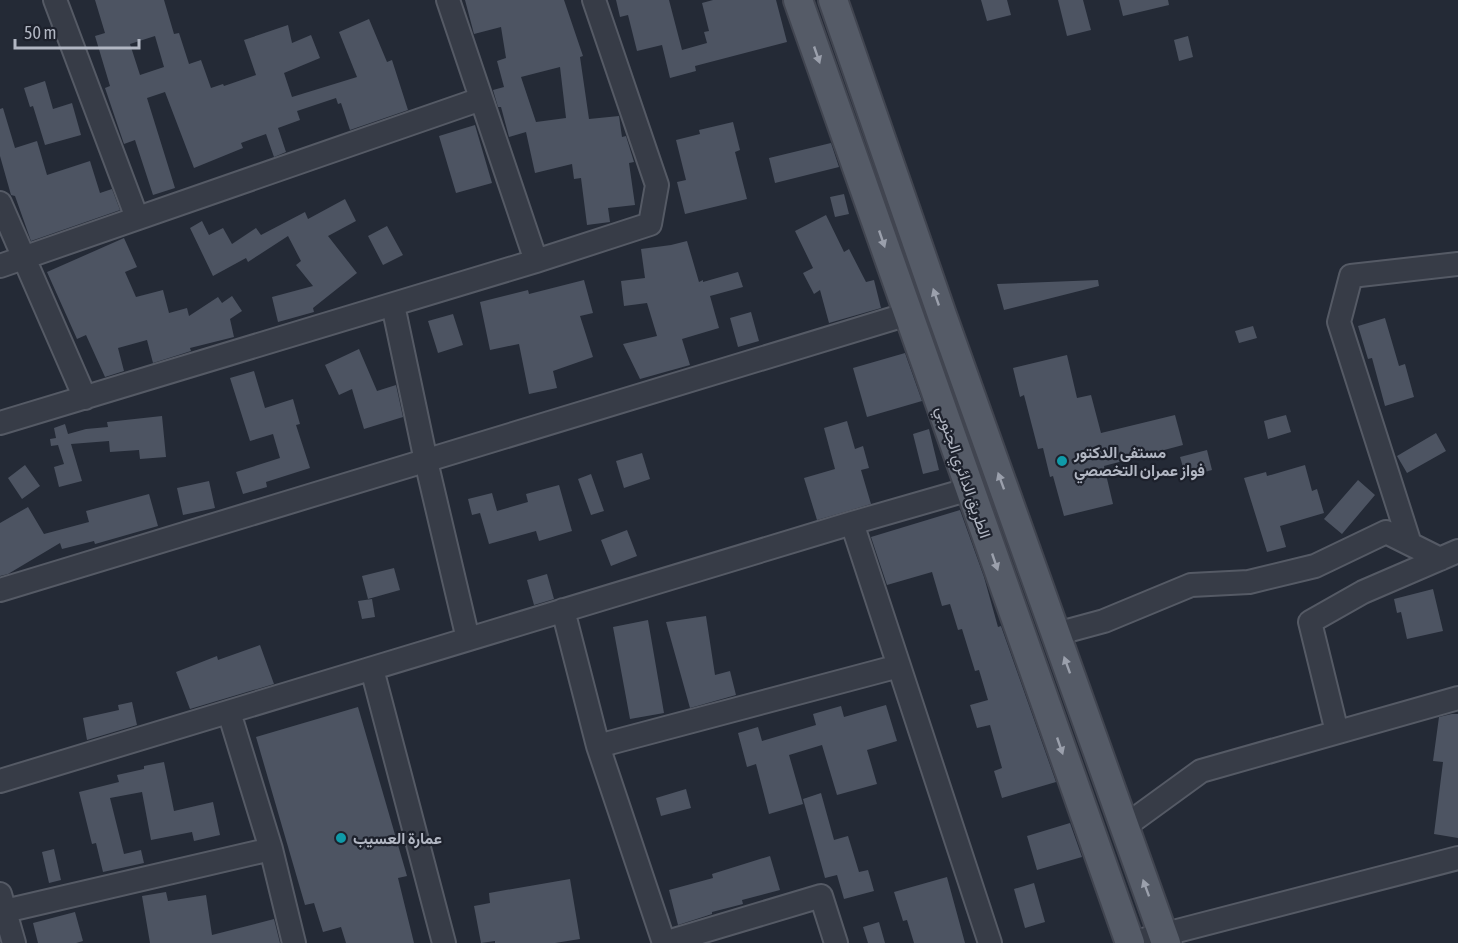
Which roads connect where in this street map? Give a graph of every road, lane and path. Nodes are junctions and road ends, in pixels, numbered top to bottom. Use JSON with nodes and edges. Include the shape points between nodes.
{"nodes":[{"id":1,"x":55,"y":0,"type":"edge"},
{"id":2,"x":447,"y":0,"type":"edge"},
{"id":3,"x":594,"y":0,"type":"edge"},
{"id":4,"x":798,"y":0,"type":"edge"},
{"id":5,"x":833,"y":0,"type":"edge"},
{"id":6,"x":481,"y":99,"type":"junction"},
{"id":7,"x":0,"y":203,"type":"edge"},
{"id":8,"x":137,"y":218,"type":"junction"},
{"id":9,"x":24,"y":257,"type":"junction"},
{"id":10,"x":536,"y":261,"type":"junction"},
{"id":11,"x":1458,"y":264,"type":"edge"},
{"id":12,"x":0,"y":266,"type":"edge"},
{"id":13,"x":393,"y":305,"type":"junction"},
{"id":14,"x":908,"y":314,"type":"junction"},
{"id":15,"x":85,"y":398,"type":"junction"},
{"id":16,"x":0,"y":423,"type":"edge"},
{"id":17,"x":426,"y":461,"type":"junction"},
{"id":18,"x":970,"y":489,"type":"junction"},
{"id":19,"x":852,"y":523,"type":"junction"},
{"id":20,"x":1410,"y":544,"type":"junction"},
{"id":21,"x":1449,"y":555,"type":"edge"},
{"id":22,"x":0,"y":590,"type":"edge"},
{"id":23,"x":563,"y":610,"type":"junction"},
{"id":24,"x":1056,"y":634,"type":"junction"},
{"id":25,"x":468,"y":639,"type":"junction"},
{"id":26,"x":899,"y":666,"type":"junction"},
{"id":27,"x":372,"y":669,"type":"junction"},
{"id":28,"x":1458,"y":698,"type":"edge"},
{"id":29,"x":230,"y":712,"type":"junction"},
{"id":30,"x":1337,"y":732,"type":"junction"},
{"id":31,"x":598,"y":746,"type":"junction"},
{"id":32,"x":0,"y":782,"type":"edge"},
{"id":33,"x":1124,"y":827,"type":"junction"},
{"id":34,"x":271,"y":849,"type":"junction"},
{"id":35,"x":1458,"y":858,"type":"edge"},
{"id":36,"x":2,"y":902,"type":"edge"},
{"id":37,"x":1164,"y":939,"type":"edge"},
{"id":38,"x":14,"y":943,"type":"edge"},
{"id":39,"x":294,"y":943,"type":"edge"},
{"id":40,"x":444,"y":943,"type":"edge"},
{"id":41,"x":664,"y":943,"type":"edge"},
{"id":42,"x":836,"y":943,"type":"edge"},
{"id":43,"x":990,"y":943,"type":"edge"},
{"id":44,"x":1130,"y":943,"type":"edge"}],
"edges":[{"from":1,"to":8,"type":"street"},
{"from":2,"to":6,"type":"street"},
{"from":3,"to":10,"type":"street","via":[[657,185],[650,224]]},
{"from":4,"to":14,"type":"main road","name":"الطريق الدائري الجنوبي","one_way":true},
{"from":24,"to":5,"type":"main road","name":"الطريق الدائري الجنوبي","one_way":true},
{"from":6,"to":8,"type":"street"},
{"from":6,"to":10,"type":"street"},
{"from":7,"to":9,"type":"street"},
{"from":8,"to":9,"type":"street"},
{"from":9,"to":12,"type":"street"},
{"from":9,"to":15,"type":"street"},
{"from":10,"to":13,"type":"street"},
{"from":11,"to":20,"type":"street","via":[[1352,276],[1339,322]]},
{"from":13,"to":15,"type":"street"},
{"from":13,"to":17,"type":"street"},
{"from":14,"to":17,"type":"street"},
{"from":14,"to":18,"type":"main road","name":"الطريق الدائري الجنوبي"},
{"from":15,"to":16,"type":"street"},
{"from":17,"to":22,"type":"street"},
{"from":17,"to":25,"type":"street"},
{"from":18,"to":19,"type":"street"},
{"from":18,"to":44,"type":"main road","name":"الطريق الدائري الجنوبي","one_way":true},
{"from":19,"to":23,"type":"street"},
{"from":19,"to":26,"type":"street"},
{"from":20,"to":21,"type":"street"},
{"from":20,"to":24,"type":"street","via":[[1386,532],[1316,566],[1249,582],[1191,585],[1104,621]]},
{"from":21,"to":30,"type":"street","via":[[1363,592],[1310,622]]},
{"from":23,"to":25,"type":"street"},
{"from":23,"to":31,"type":"street"},
{"from":33,"to":24,"type":"main road","name":"الطريق الدائري الجنوبي","one_way":true},
{"from":25,"to":27,"type":"street"},
{"from":26,"to":31,"type":"street"},
{"from":26,"to":43,"type":"street"},
{"from":27,"to":29,"type":"street"},
{"from":27,"to":40,"type":"street"},
{"from":28,"to":30,"type":"street"},
{"from":29,"to":32,"type":"street"},
{"from":29,"to":34,"type":"street"},
{"from":30,"to":33,"type":"street","via":[[1201,771]]},
{"from":31,"to":41,"type":"street"},
{"from":37,"to":33,"type":"main road","name":"الطريق الدائري الجنوبي","one_way":true},
{"from":34,"to":36,"type":"street"},
{"from":34,"to":39,"type":"street"},
{"from":35,"to":37,"type":"street"},
{"from":36,"to":38,"type":"street"},
{"from":37,"to":44,"type":"street"},
{"from":41,"to":42,"type":"street","via":[[821,896]]}]}
